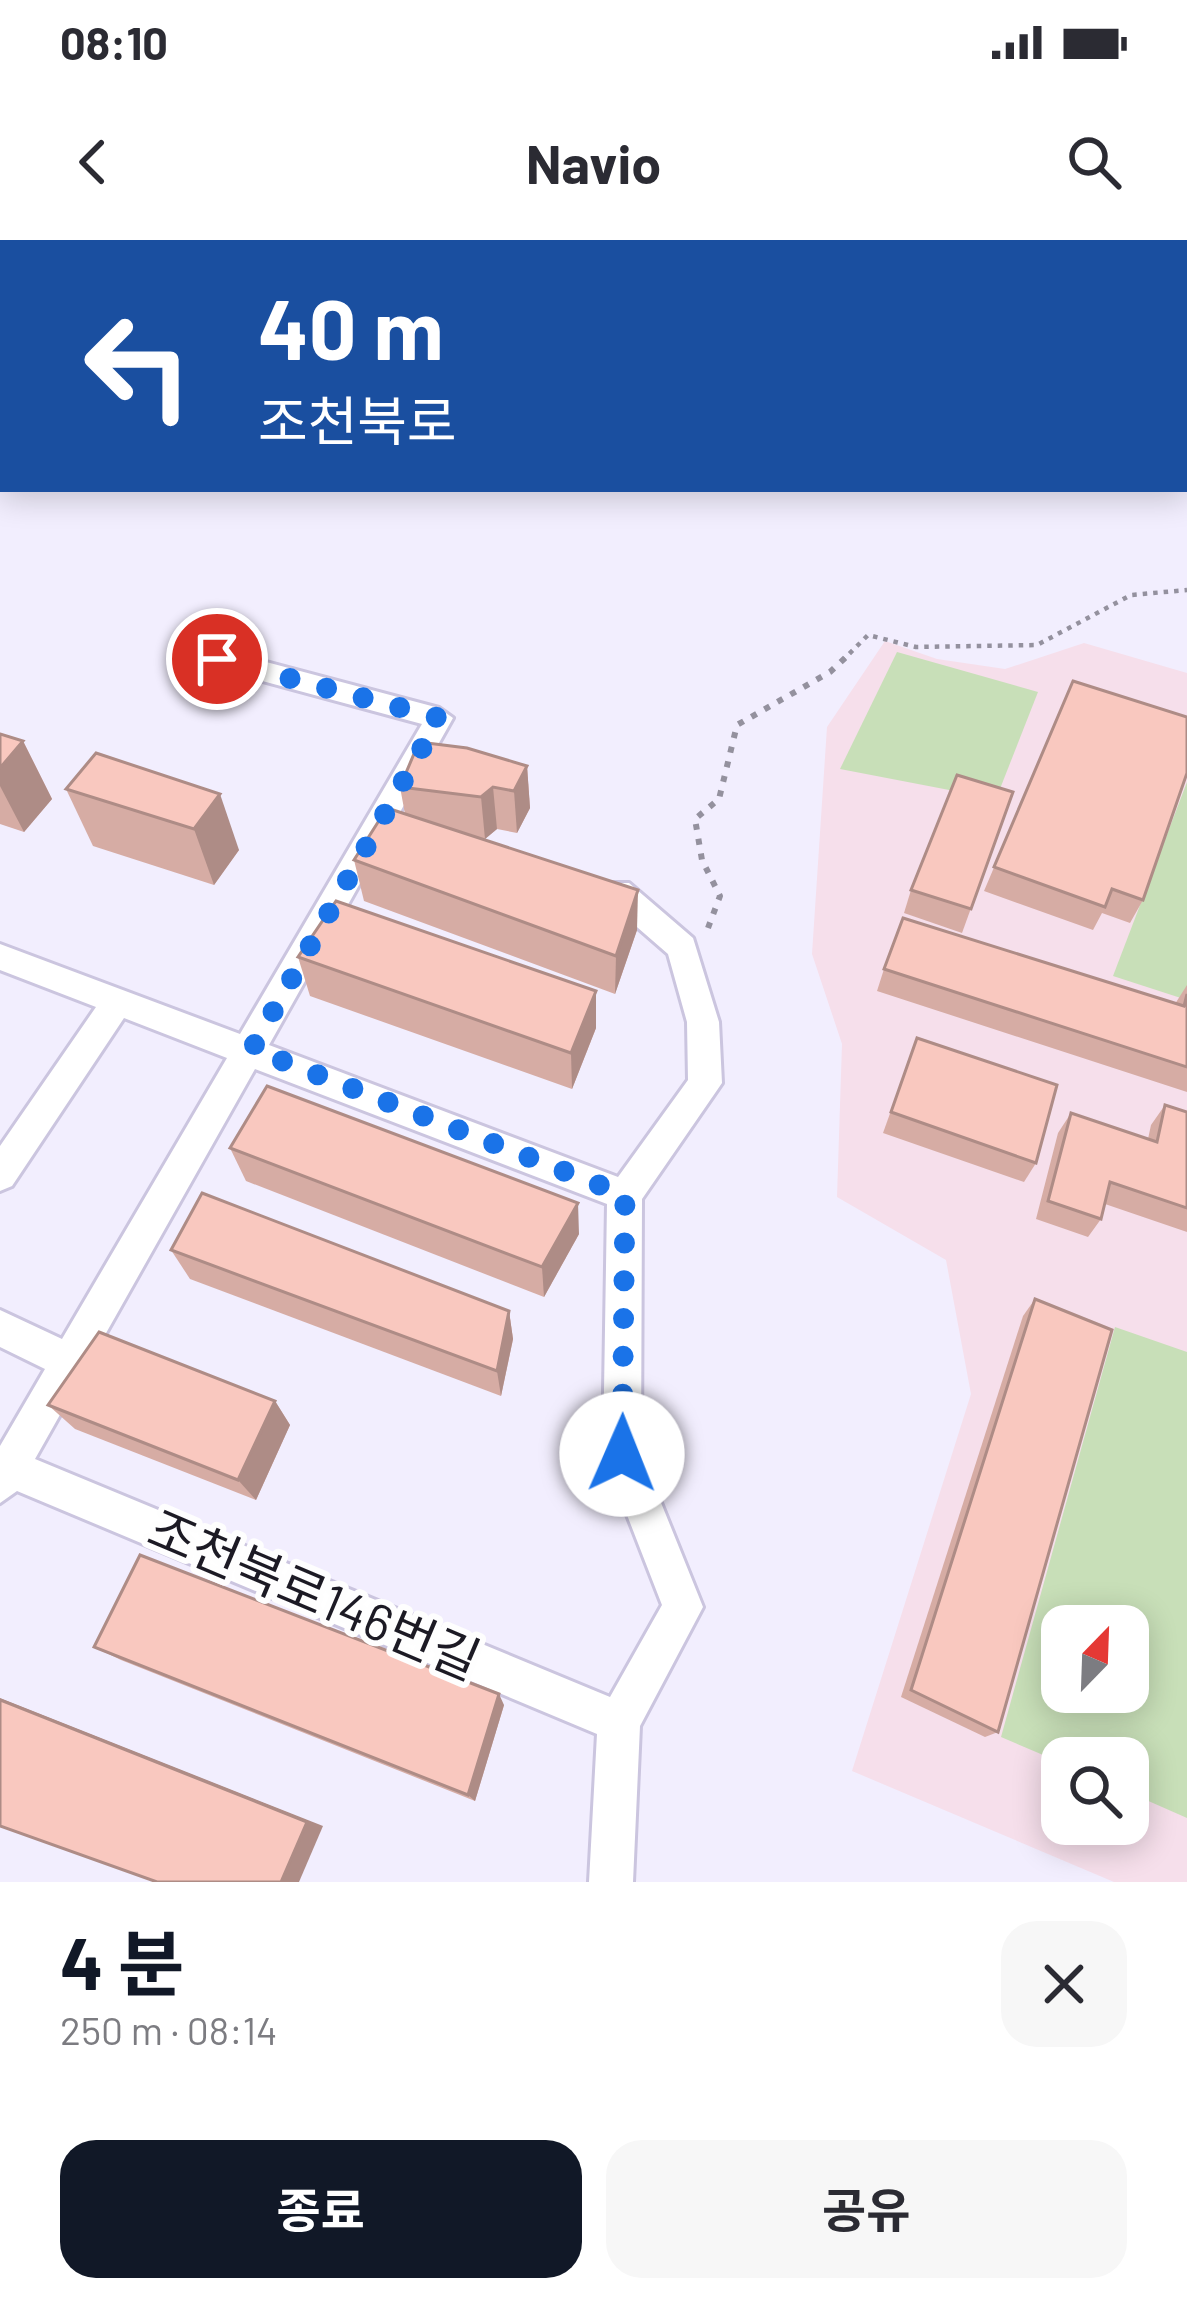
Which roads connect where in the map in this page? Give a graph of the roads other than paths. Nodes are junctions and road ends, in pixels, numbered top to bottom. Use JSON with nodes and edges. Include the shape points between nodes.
{"nodes":[{"id":1,"x":217,"y":659,"type":"dead end"},
{"id":2,"x":618,"y":892,"type":"edge"},
{"id":3,"x":0,"y":956,"type":"edge"},
{"id":4,"x":119,"y":1000,"type":"junction"},
{"id":5,"x":252,"y":1049,"type":"junction"},
{"id":6,"x":0,"y":1175,"type":"edge"},
{"id":7,"x":625,"y":1195,"type":"junction"},
{"id":8,"x":0,"y":1328,"type":"edge"},
{"id":9,"x":71,"y":1362,"type":"junction"},
{"id":10,"x":4,"y":1475,"type":"edge"},
{"id":11,"x":620,"y":1722,"type":"junction"},
{"id":12,"x":611,"y":1882,"type":"edge"}],
"edges":[{"from":1,"to":5,"type":"street","name":"조천북로146번길","via":[[439,718]]},
{"from":2,"to":7,"type":"street","via":[[682,947],[703,1022],[705,1082]]},
{"from":3,"to":4,"type":"street"},
{"from":4,"to":5,"type":"street"},
{"from":4,"to":6,"type":"street"},
{"from":5,"to":7,"type":"street"},
{"from":5,"to":9,"type":"street","name":"조천북로146번길"},
{"from":7,"to":11,"type":"street","via":[[622,1454],[683,1607]]},
{"from":8,"to":9,"type":"street"},
{"from":9,"to":10,"type":"street","name":"조천북로146번길"},
{"from":10,"to":11,"type":"street","name":"조천북로146번길"},
{"from":11,"to":12,"type":"street"}]}
